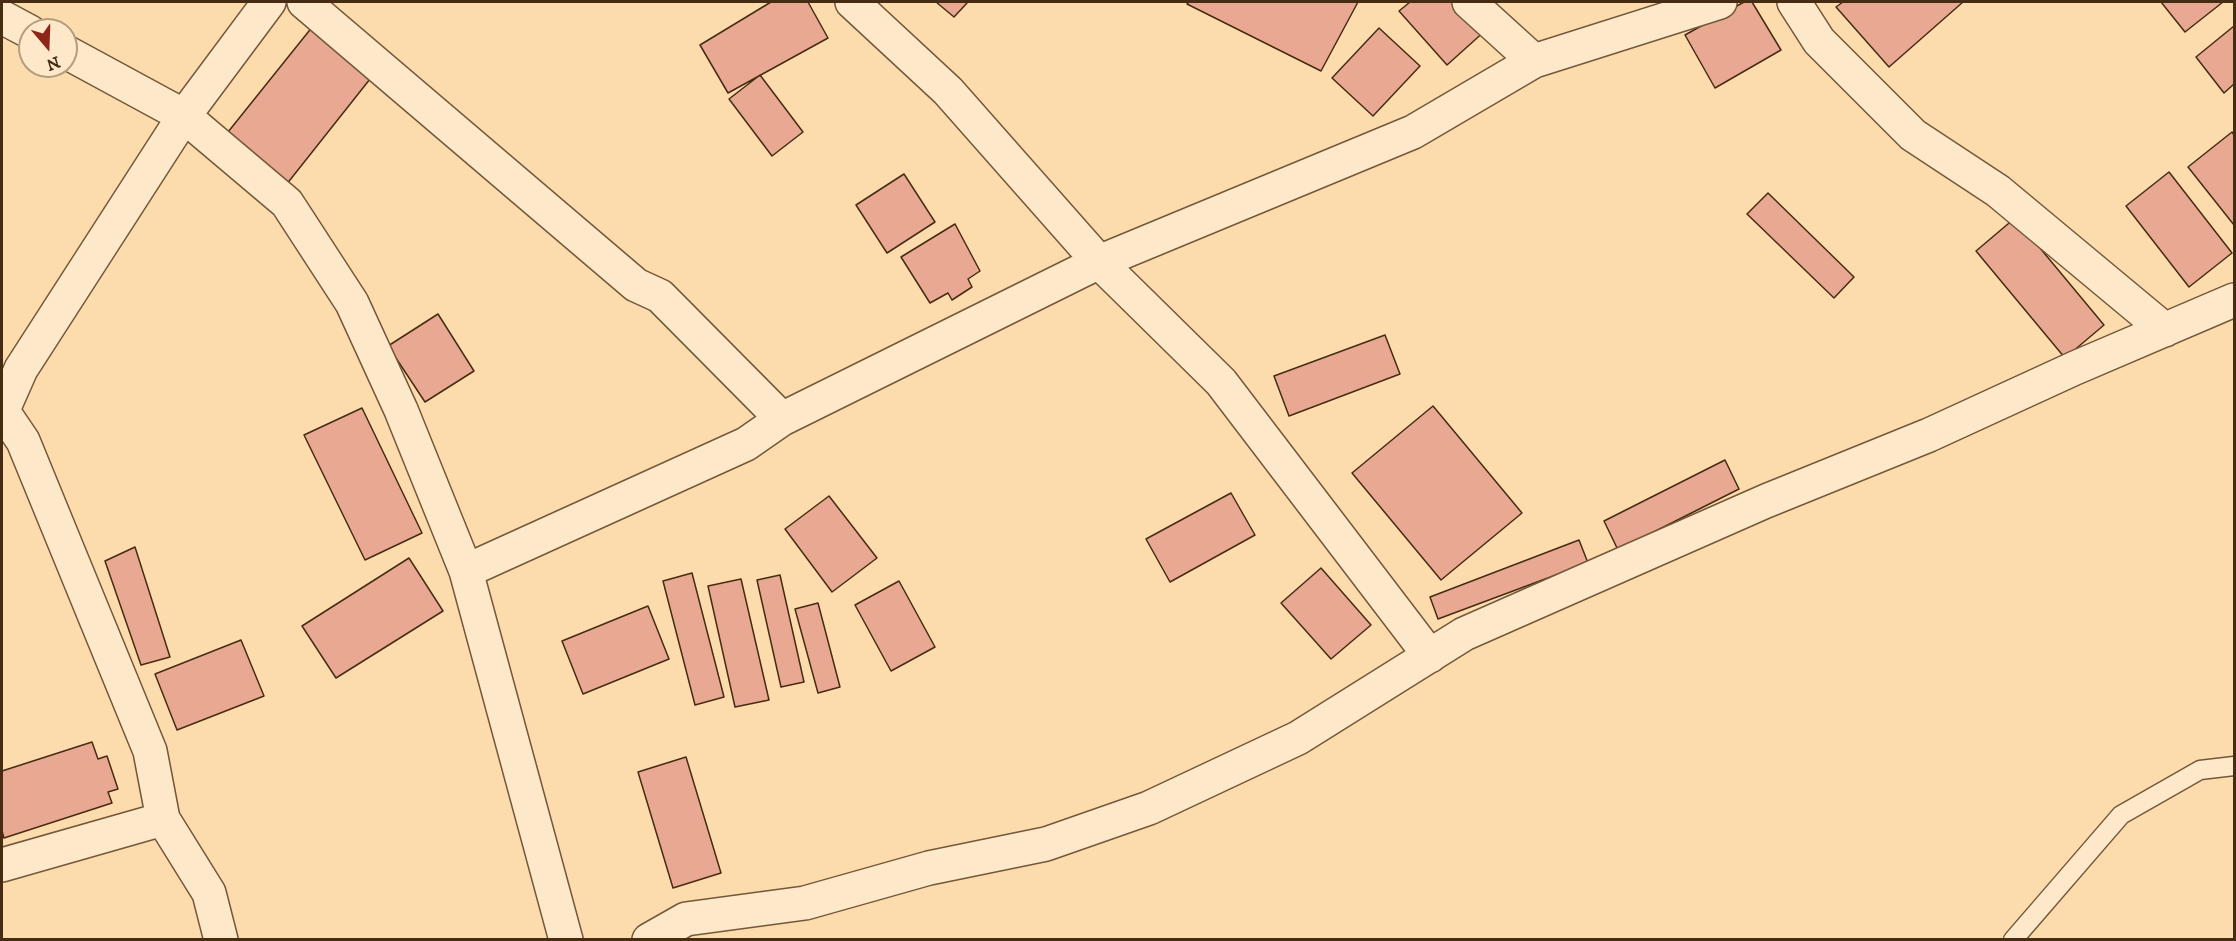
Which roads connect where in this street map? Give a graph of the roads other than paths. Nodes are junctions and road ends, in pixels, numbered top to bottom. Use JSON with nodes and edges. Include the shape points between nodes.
{"nodes":[{"id":1,"x":269,"y":2,"type":"edge"},
{"id":2,"x":304,"y":2,"type":"edge"},
{"id":3,"x":852,"y":2,"type":"edge"},
{"id":4,"x":1469,"y":2,"type":"edge"},
{"id":5,"x":1720,"y":2,"type":"edge"},
{"id":6,"x":1794,"y":2,"type":"edge"},
{"id":7,"x":2,"y":17,"type":"edge"},
{"id":8,"x":18,"y":26,"type":"edge"},
{"id":9,"x":78,"y":59,"type":"edge"},
{"id":10,"x":1534,"y":61,"type":"junction"},
{"id":11,"x":184,"y":116,"type":"junction"},
{"id":12,"x":1099,"y":262,"type":"junction"},
{"id":13,"x":2235,"y":300,"type":"edge"},
{"id":14,"x":2165,"y":330,"type":"junction"},
{"id":15,"x":2,"y":411,"type":"edge"},
{"id":16,"x":782,"y":419,"type":"junction"},
{"id":17,"x":466,"y":571,"type":"junction"},
{"id":18,"x":1430,"y":656,"type":"junction"},
{"id":19,"x":2235,"y":766,"type":"edge"},
{"id":20,"x":163,"y":819,"type":"junction"},
{"id":21,"x":2,"y":865,"type":"edge"},
{"id":22,"x":220,"y":939,"type":"edge"},
{"id":23,"x":566,"y":939,"type":"edge"},
{"id":24,"x":649,"y":939,"type":"edge"},
{"id":25,"x":2013,"y":939,"type":"edge"}],
"edges":[{"from":1,"to":11,"type":"street"},
{"from":2,"to":16,"type":"street","via":[[636,285],[660,296]]},
{"from":3,"to":12,"type":"street","via":[[948,91]]},
{"from":4,"to":10,"type":"street"},
{"from":5,"to":10,"type":"street"},
{"from":6,"to":14,"type":"street","via":[[1819,41],[1913,135],[1998,191]]},
{"from":7,"to":8,"type":"street"},
{"from":9,"to":11,"type":"street"},
{"from":10,"to":12,"type":"street","via":[[1413,132]]},
{"from":11,"to":15,"type":"street","via":[[21,369]]},
{"from":11,"to":17,"type":"street","via":[[287,203],[352,303],[401,410]]},
{"from":12,"to":16,"type":"street"},
{"from":12,"to":18,"type":"street","via":[[1221,382]]},
{"from":13,"to":14,"type":"street"},
{"from":14,"to":18,"type":"street","via":[[1475,630]]},
{"from":15,"to":20,"type":"street","via":[[23,441],[150,751]]},
{"from":16,"to":17,"type":"street","via":[[746,444]]},
{"from":17,"to":23,"type":"street"},
{"from":18,"to":24,"type":"street","via":[[1298,738],[1149,808],[1046,844],[929,868],[805,903],[686,919]]},
{"from":19,"to":25,"type":"lane","via":[[2200,770],[2121,815]]},
{"from":20,"to":21,"type":"street"},
{"from":20,"to":22,"type":"street","via":[[209,893]]}]}
